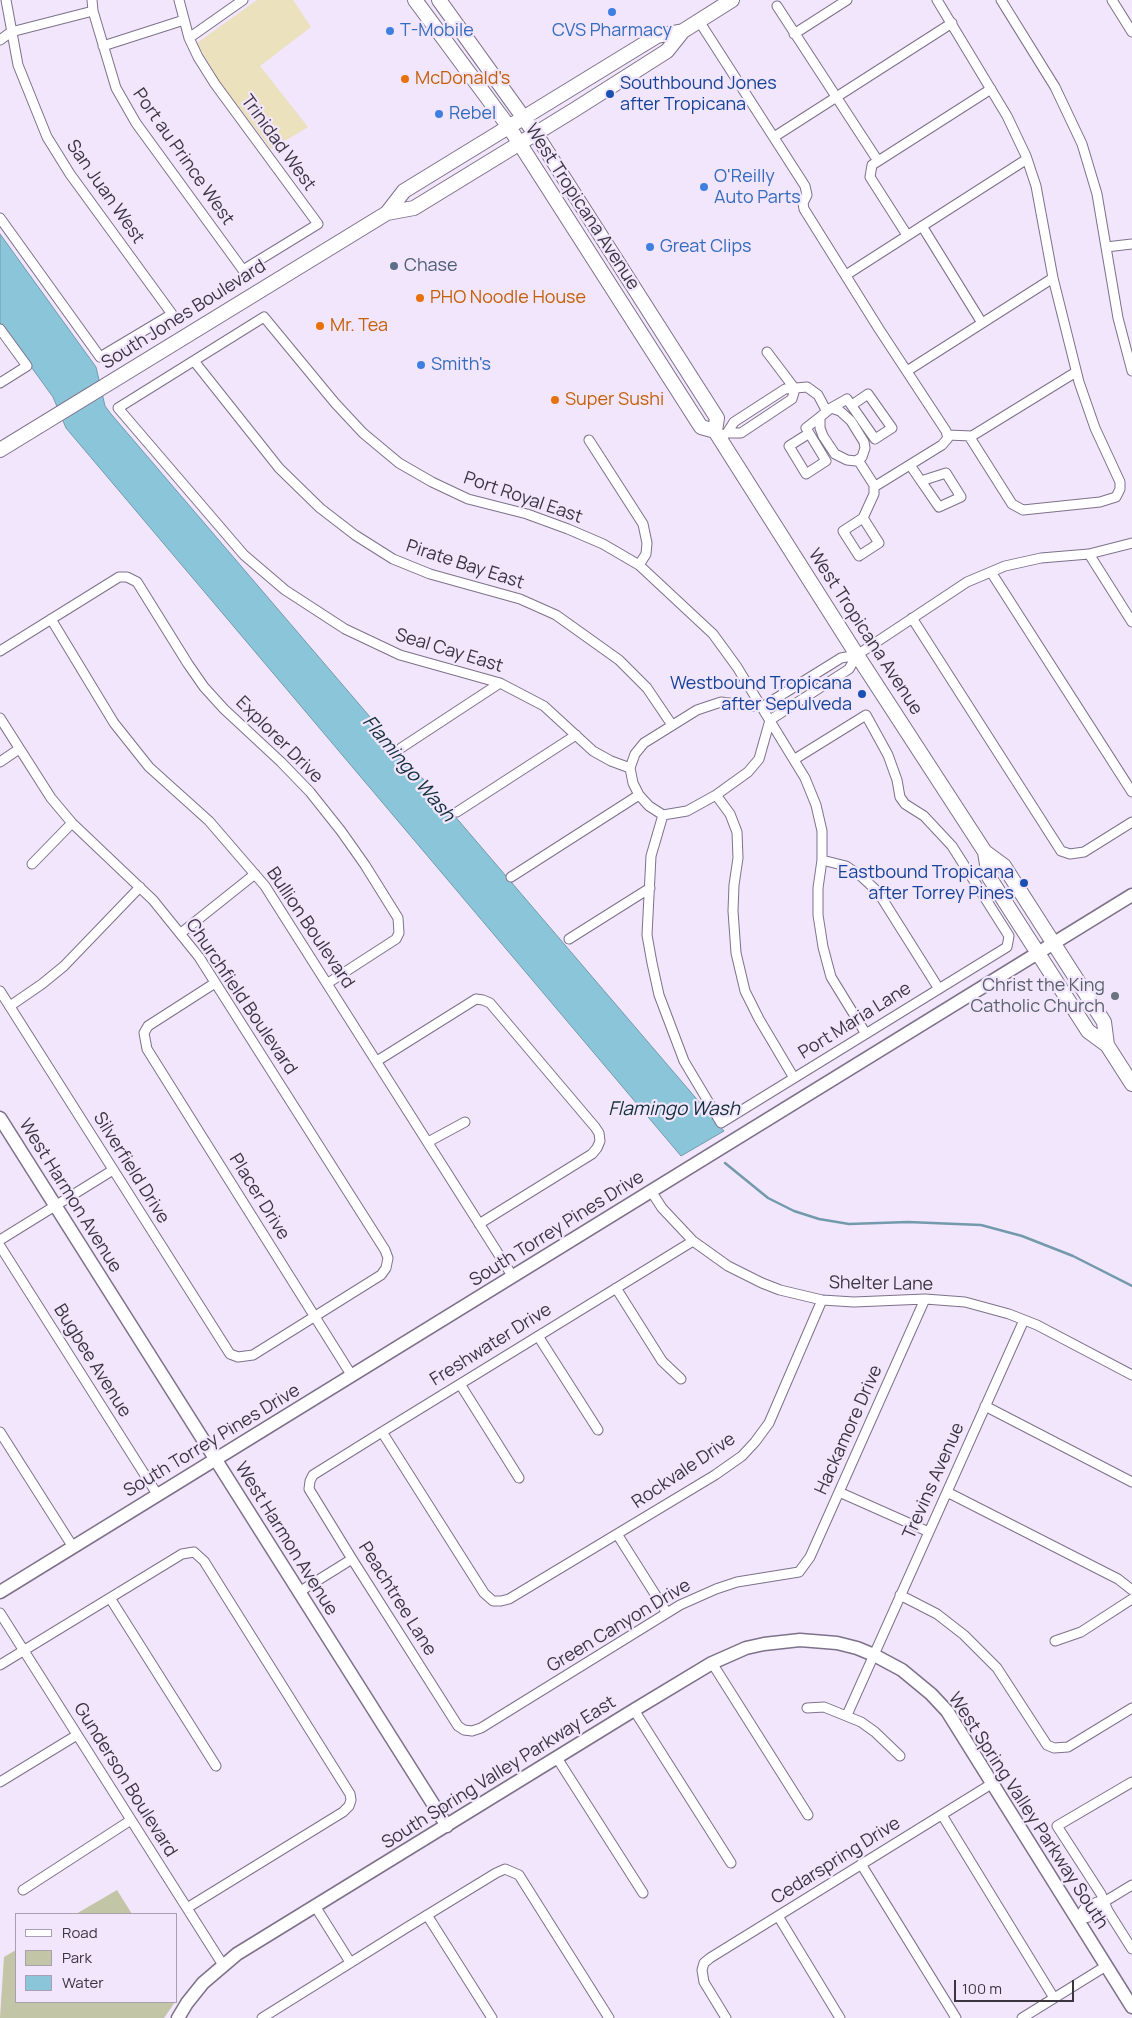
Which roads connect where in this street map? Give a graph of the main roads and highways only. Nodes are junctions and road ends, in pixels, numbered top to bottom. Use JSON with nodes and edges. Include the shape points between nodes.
{"nodes":[{"id":1,"x":415,"y":0,"type":"edge"},
{"id":2,"x":439,"y":0,"type":"edge"},
{"id":3,"x":732,"y":0,"type":"edge"},
{"id":4,"x":683,"y":31,"type":"junction"},
{"id":5,"x":525,"y":118,"type":"junction"},
{"id":6,"x":509,"y":127,"type":"junction"},
{"id":7,"x":535,"y":133,"type":"junction"},
{"id":8,"x":519,"y":143,"type":"junction"},
{"id":9,"x":387,"y":213,"type":"junction"},
{"id":10,"x":640,"y":331,"type":"junction"},
{"id":11,"x":696,"y":385,"type":"junction"},
{"id":12,"x":721,"y":434,"type":"junction"},
{"id":13,"x":0,"y":450,"type":"edge"},
{"id":14,"x":984,"y":852,"type":"junction"},
{"id":15,"x":1132,"y":895,"type":"edge"},
{"id":16,"x":1054,"y":944,"type":"junction"},
{"id":17,"x":1038,"y":954,"type":"junction"},
{"id":18,"x":1107,"y":1045,"type":"junction"},
{"id":19,"x":1132,"y":1084,"type":"edge"},
{"id":20,"x":2,"y":1124,"type":"edge"},
{"id":21,"x":215,"y":1459,"type":"junction"},
{"id":22,"x":0,"y":1592,"type":"edge"},
{"id":23,"x":874,"y":1655,"type":"joint"},
{"id":24,"x":446,"y":1826,"type":"junction"},
{"id":25,"x":1132,"y":2008,"type":"edge"},
{"id":26,"x":178,"y":2018,"type":"edge"}],
"edges":[{"from":1,"to":6,"type":"main road","name":"West Tropicana Avenue"},
{"from":2,"to":5,"type":"main road","name":"West Tropicana Avenue"},
{"from":3,"to":4,"type":"main road","name":"South Jones Boulevard"},
{"from":4,"to":5,"type":"main road","name":"South Jones Boulevard","via":[[657,36]]},
{"from":4,"to":7,"type":"main road","name":"South Jones Boulevard","via":[[667,51]]},
{"from":5,"to":6,"type":"main road","name":"South Jones Boulevard"},
{"from":5,"to":7,"type":"main road","name":"West Tropicana Avenue"},
{"from":6,"to":8,"type":"main road","name":"West Tropicana Avenue"},
{"from":6,"to":9,"type":"main road","name":"South Jones Boulevard","via":[[404,191]]},
{"from":7,"to":8,"type":"main road","name":"South Jones Boulevard"},
{"from":7,"to":11,"type":"main road","name":"West Tropicana Avenue"},
{"from":8,"to":9,"type":"main road","name":"South Jones Boulevard","via":[[414,208]]},
{"from":8,"to":10,"type":"main road","name":"West Tropicana Avenue"},
{"from":9,"to":13,"type":"main road","name":"South Jones Boulevard"},
{"from":10,"to":11,"type":"main road","via":[[651,334],[677,372]]},
{"from":10,"to":12,"type":"main road","name":"West Tropicana Avenue","via":[[701,428]]},
{"from":11,"to":12,"type":"main road","name":"West Tropicana Avenue","via":[[717,418]]},
{"from":12,"to":14,"type":"main road","name":"West Tropicana Avenue","via":[[857,655]]},
{"from":14,"to":16,"type":"main road","name":"West Tropicana Avenue","via":[[1004,866]]},
{"from":14,"to":17,"type":"main road","name":"West Tropicana Avenue","via":[[989,877]]},
{"from":15,"to":16,"type":"main road","name":"South Torrey Pines Drive"},
{"from":16,"to":17,"type":"main road","name":"South Torrey Pines Drive"},
{"from":16,"to":18,"type":"main road","name":"West Tropicana Avenue","via":[[1104,1022]]},
{"from":17,"to":18,"type":"main road","name":"West Tropicana Avenue","via":[[1088,1031]]},
{"from":17,"to":21,"type":"main road","name":"South Torrey Pines Drive"},
{"from":18,"to":19,"type":"main road","name":"West Tropicana Avenue"},
{"from":20,"to":21,"type":"main road","name":"West Harmon Avenue"},
{"from":21,"to":22,"type":"main road","name":"South Torrey Pines Drive"},
{"from":21,"to":24,"type":"main road","name":"West Harmon Avenue"},
{"from":23,"to":24,"type":"main road","name":"South Spring Valley Parkway East","via":[[837,1643],[800,1640],[746,1648],[712,1663]]},
{"from":23,"to":25,"type":"main road","name":"West Spring Valley Parkway South","via":[[902,1670],[946,1711]]},
{"from":24,"to":26,"type":"main road","name":"South Spring Valley Parkway East","via":[[236,1954],[203,1983]]}]}
